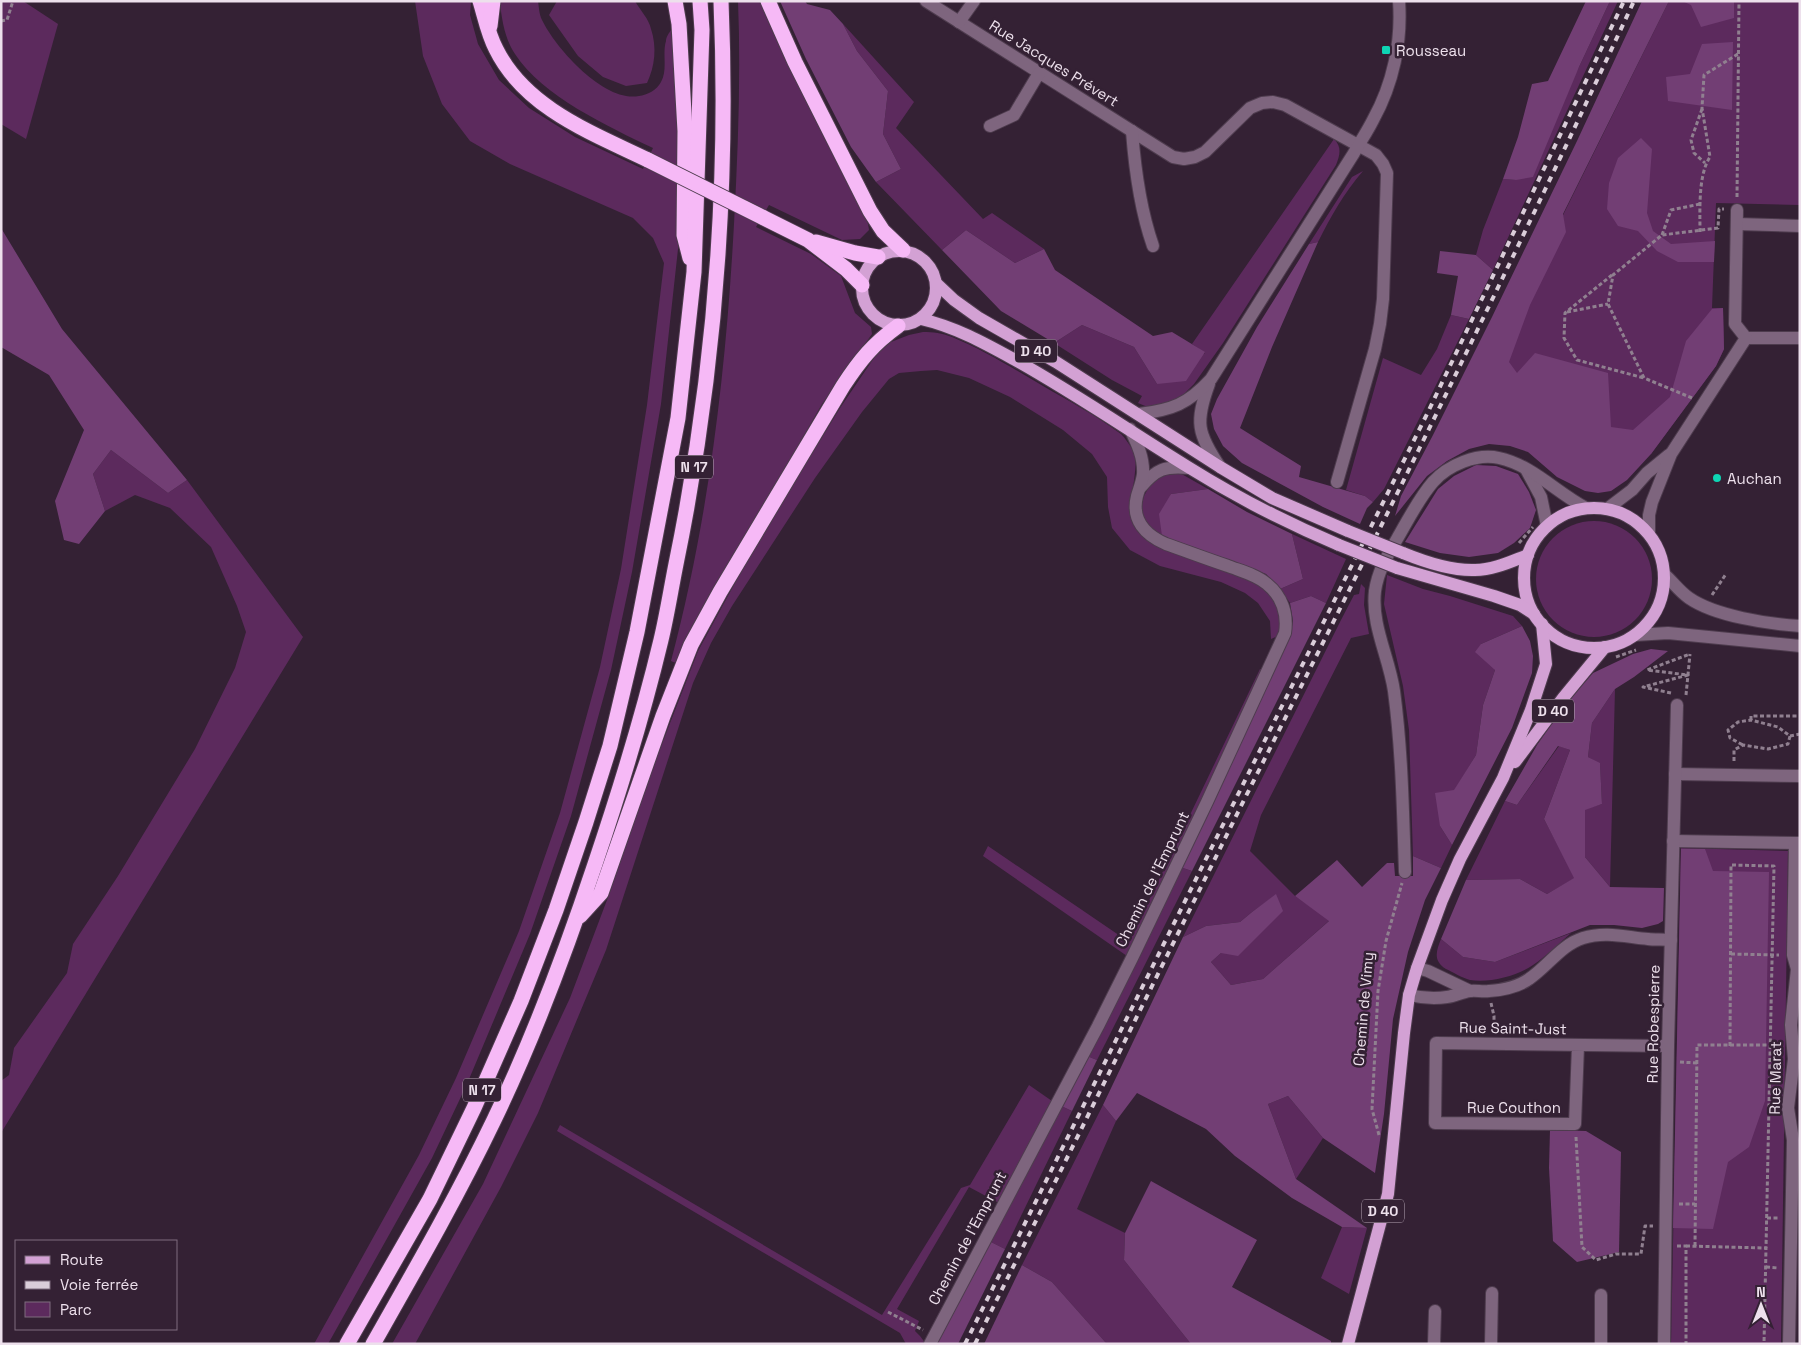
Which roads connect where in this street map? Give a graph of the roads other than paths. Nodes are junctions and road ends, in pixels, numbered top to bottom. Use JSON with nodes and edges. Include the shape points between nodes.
{"nodes":[{"id":1,"x":480,"y":1,"type":"edge"},
{"id":2,"x":493,"y":1,"type":"edge"},
{"id":3,"x":675,"y":1,"type":"edge"},
{"id":4,"x":700,"y":1,"type":"edge"},
{"id":5,"x":721,"y":1,"type":"edge"},
{"id":6,"x":768,"y":1,"type":"edge"},
{"id":7,"x":926,"y":1,"type":"edge"},
{"id":8,"x":974,"y":1,"type":"edge"},
{"id":9,"x":1399,"y":1,"type":"edge"},
{"id":10,"x":959,"y":22,"type":"junction"},
{"id":11,"x":489,"y":32,"type":"junction"},
{"id":12,"x":1039,"y":73,"type":"junction"},
{"id":13,"x":990,"y":126,"type":"dead end"},
{"id":14,"x":1132,"y":131,"type":"junction"},
{"id":15,"x":1358,"y":146,"type":"junction"},
{"id":16,"x":1737,"y":210,"type":"road end"},
{"id":17,"x":1737,"y":224,"type":"junction"},
{"id":18,"x":1800,"y":226,"type":"edge"},
{"id":19,"x":808,"y":240,"type":"junction"},
{"id":20,"x":1153,"y":246,"type":"dead end"},
{"id":21,"x":903,"y":250,"type":"junction"},
{"id":22,"x":878,"y":257,"type":"junction"},
{"id":23,"x":694,"y":272,"type":"junction"},
{"id":24,"x":937,"y":284,"type":"junction"},
{"id":25,"x":862,"y":285,"type":"junction"},
{"id":26,"x":921,"y":319,"type":"junction"},
{"id":27,"x":898,"y":326,"type":"junction"},
{"id":28,"x":1746,"y":338,"type":"junction"},
{"id":29,"x":1800,"y":338,"type":"edge"},
{"id":30,"x":1211,"y":379,"type":"junction"},
{"id":31,"x":1140,"y":414,"type":"junction"},
{"id":32,"x":1130,"y":429,"type":"junction"},
{"id":33,"x":1671,"y":454,"type":"junction"},
{"id":34,"x":1220,"y":467,"type":"junction"},
{"id":35,"x":1188,"y":468,"type":"junction"},
{"id":36,"x":1526,"y":469,"type":"junction"},
{"id":37,"x":1337,"y":482,"type":"dead end"},
{"id":38,"x":1141,"y":487,"type":"junction"},
{"id":39,"x":1586,"y":508,"type":"junction"},
{"id":40,"x":1607,"y":509,"type":"junction"},
{"id":41,"x":1541,"y":524,"type":"junction"},
{"id":42,"x":1649,"y":534,"type":"junction"},
{"id":43,"x":1528,"y":555,"type":"junction"},
{"id":44,"x":1664,"y":574,"type":"junction"},
{"id":45,"x":1538,"y":619,"type":"junction"},
{"id":46,"x":1800,"y":626,"type":"edge"},
{"id":47,"x":1635,"y":635,"type":"junction"},
{"id":48,"x":1800,"y":646,"type":"edge"},
{"id":49,"x":1605,"y":647,"type":"junction"},
{"id":50,"x":1677,"y":705,"type":"dead end"},
{"id":51,"x":1675,"y":774,"type":"junction"},
{"id":52,"x":1800,"y":776,"type":"edge"},
{"id":53,"x":1503,"y":778,"type":"junction"},
{"id":54,"x":1673,"y":841,"type":"junction"},
{"id":55,"x":1797,"y":843,"type":"edge"},
{"id":56,"x":1405,"y":872,"type":"road end"},
{"id":57,"x":577,"y":918,"type":"junction"},
{"id":58,"x":1671,"y":940,"type":"junction"},
{"id":59,"x":1417,"y":968,"type":"junction"},
{"id":60,"x":1470,"y":991,"type":"junction"},
{"id":61,"x":1409,"y":995,"type":"junction"},
{"id":62,"x":1578,"y":1046,"type":"junction"},
{"id":63,"x":1668,"y":1046,"type":"junction"},
{"id":64,"x":1435,"y":1123,"type":"joint"},
{"id":65,"x":1795,"y":1248,"type":"edge"},
{"id":66,"x":1492,"y":1293,"type":"dead end"},
{"id":67,"x":1601,"y":1295,"type":"dead end"},
{"id":68,"x":1435,"y":1311,"type":"dead end"},
{"id":69,"x":932,"y":1340,"type":"edge"},
{"id":70,"x":347,"y":1344,"type":"edge"},
{"id":71,"x":373,"y":1344,"type":"edge"},
{"id":72,"x":1348,"y":1344,"type":"edge"},
{"id":73,"x":1434,"y":1344,"type":"edge"},
{"id":74,"x":1491,"y":1344,"type":"edge"},
{"id":75,"x":1601,"y":1344,"type":"edge"},
{"id":76,"x":1664,"y":1344,"type":"edge"},
{"id":77,"x":1789,"y":1344,"type":"edge"}],
"edges":[{"from":1,"to":11,"type":"highway"},
{"from":2,"to":11,"type":"highway"},
{"from":3,"to":23,"type":"highway","via":[[685,131],[684,235]]},
{"from":4,"to":23,"type":"highway","number":"N 17"},
{"from":5,"to":57,"type":"highway","number":"N 17","via":[[723,148],[717,276],[686,515],[661,639],[630,752]]},
{"from":6,"to":21,"type":"highway","via":[[870,212]]},
{"from":7,"to":10,"type":"street","name":"Rue Jacques Prévert"},
{"from":8,"to":10,"type":"street"},
{"from":9,"to":15,"type":"street","via":[[1398,51],[1388,88]]},
{"from":10,"to":12,"type":"street","name":"Rue Jacques Prévert"},
{"from":11,"to":19,"type":"highway","bridge":true,"via":[[516,80],[530,94],[581,128]]},
{"from":12,"to":13,"type":"street","via":[[1014,115]]},
{"from":12,"to":14,"type":"street","name":"Rue Jacques Prévert"},
{"from":14,"to":15,"type":"street","name":"Rue Jacques Prévert","via":[[1173,156],[1195,157],[1205,152],[1250,108],[1273,102],[1285,105]]},
{"from":14,"to":20,"type":"street","via":[[1144,220]]},
{"from":15,"to":30,"type":"street"},
{"from":15,"to":37,"type":"street","name":"Rue Jacques Prévert","via":[[1376,155],[1387,174],[1383,299],[1375,349]]},
{"from":16,"to":17,"type":"street"},
{"from":17,"to":18,"type":"street"},
{"from":17,"to":28,"type":"street","via":[[1735,324]]},
{"from":19,"to":22,"type":"highway"},
{"from":19,"to":25,"type":"highway"},
{"from":21,"to":22,"type":"main road"},
{"from":21,"to":24,"type":"main road","via":[[926,261]]},
{"from":22,"to":25,"type":"main road","via":[[866,269]]},
{"from":23,"to":70,"type":"highway","number":"N 17","via":[[678,418],[661,510],[610,746],[586,822],[521,1001],[474,1108],[430,1199]]},
{"from":24,"to":26,"type":"main road","via":[[936,297]]},
{"from":24,"to":31,"type":"main road","number":"D 40","via":[[979,318]]},
{"from":25,"to":27,"type":"main road","via":[[862,297],[876,317]]},
{"from":26,"to":27,"type":"main road"},
{"from":26,"to":32,"type":"main road","number":"D 40","via":[[952,327],[990,346]]},
{"from":27,"to":57,"type":"highway","via":[[862,357],[843,386],[691,645],[601,893]]},
{"from":28,"to":29,"type":"street"},
{"from":28,"to":33,"type":"street"},
{"from":30,"to":31,"type":"street","via":[[1197,395],[1177,406]]},
{"from":30,"to":34,"type":"street","via":[[1199,421],[1204,444]]},
{"from":31,"to":34,"type":"main road","number":"D 40"},
{"from":32,"to":35,"type":"main road","number":"D 40"},
{"from":32,"to":38,"type":"street","name":"Chemin de l'Emprunt","via":[[1142,462]]},
{"from":33,"to":40,"type":"street"},
{"from":33,"to":42,"type":"street","via":[[1652,502]]},
{"from":34,"to":43,"type":"main road","number":"D 40","bridge":true,"via":[[1272,498],[1403,553],[1443,566],[1475,570]]},
{"from":35,"to":38,"type":"street","via":[[1172,466],[1162,469]]},
{"from":35,"to":45,"type":"main road","number":"D 40","bridge":true,"via":[[1267,512],[1339,545],[1397,568],[1520,605]]},
{"from":36,"to":39,"type":"street"},
{"from":36,"to":41,"type":"street","via":[[1541,497]]},
{"from":36,"to":56,"type":"street","via":[[1497,457],[1481,457],[1450,469],[1434,481],[1411,514],[1379,572],[1375,592],[1376,615],[1393,689],[1401,768]]},
{"from":38,"to":69,"type":"street","name":"Chemin de l'Emprunt","via":[[1136,512],[1144,531],[1154,539],[1268,584],[1286,614],[1285,633],[1132,958]]},
{"from":39,"to":40,"type":"main road"},
{"from":39,"to":41,"type":"main road"},
{"from":40,"to":42,"type":"main road","via":[[1637,522]]},
{"from":41,"to":43,"type":"main road"},
{"from":42,"to":44,"type":"main road","via":[[1661,558]]},
{"from":43,"to":45,"type":"main road","via":[[1525,585],[1528,600]]},
{"from":44,"to":46,"type":"street","via":[[1688,598],[1704,607],[1760,622]]},
{"from":44,"to":47,"type":"main road","via":[[1658,607]]},
{"from":45,"to":49,"type":"main road","via":[[1556,636],[1571,644]]},
{"from":45,"to":53,"type":"main road","number":"D 40","via":[[1546,664]]},
{"from":47,"to":48,"type":"street","via":[[1668,633]]},
{"from":47,"to":49,"type":"main road"},
{"from":49,"to":53,"type":"main road","number":"D 40"},
{"from":50,"to":51,"type":"street","name":"Rue Robespierre"},
{"from":51,"to":52,"type":"street"},
{"from":51,"to":54,"type":"street","name":"Rue Robespierre"},
{"from":53,"to":59,"type":"main road","number":"D 40","via":[[1460,859]]},
{"from":54,"to":55,"type":"street"},
{"from":54,"to":58,"type":"street","name":"Rue Robespierre"},
{"from":55,"to":65,"type":"street","name":"Rue Marat","via":[[1793,955],[1797,969],[1791,1025],[1794,1059],[1788,1108]]},
{"from":57,"to":71,"type":"highway","number":"N 17","via":[[543,1009],[494,1119],[450,1208]]},
{"from":58,"to":60,"type":"street","via":[[1600,934],[1585,937],[1564,947],[1527,981],[1506,988]]},
{"from":58,"to":63,"type":"street","name":"Rue Robespierre"},
{"from":59,"to":60,"type":"street"},
{"from":59,"to":61,"type":"main road","number":"D 40"},
{"from":60,"to":61,"type":"street","via":[[1426,999]]},
{"from":61,"to":72,"type":"main road","number":"D 40","via":[[1388,1194]]},
{"from":62,"to":63,"type":"street","name":"Rue Saint-Just"},
{"from":62,"to":64,"type":"street","name":"Rue Couthon","via":[[1575,1124]]},
{"from":62,"to":64,"type":"street","name":"Rue Saint-Just","via":[[1436,1043]]},
{"from":63,"to":76,"type":"street","name":"Rue Robespierre"},
{"from":65,"to":77,"type":"street","name":"Rue Marat"},
{"from":66,"to":74,"type":"street"},
{"from":67,"to":75,"type":"street"},
{"from":68,"to":73,"type":"street"}]}
